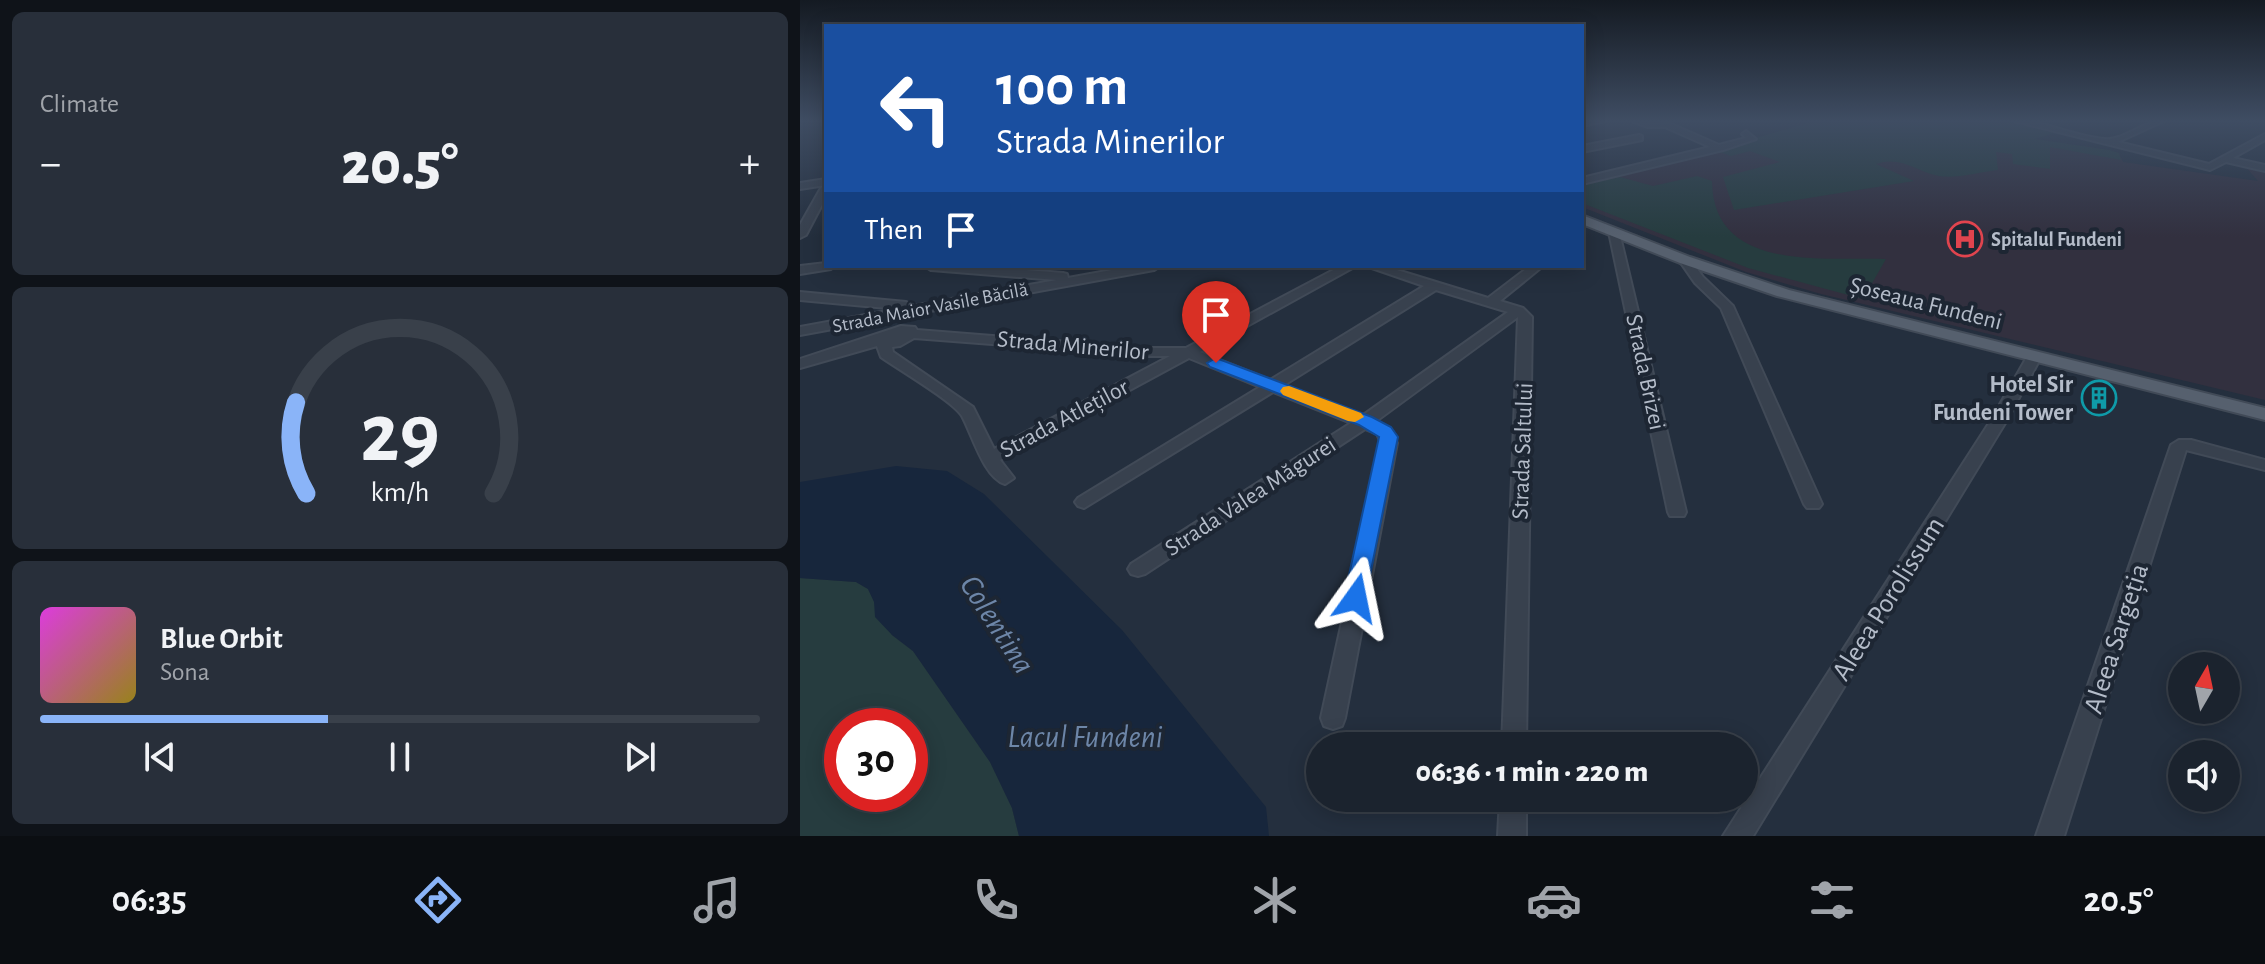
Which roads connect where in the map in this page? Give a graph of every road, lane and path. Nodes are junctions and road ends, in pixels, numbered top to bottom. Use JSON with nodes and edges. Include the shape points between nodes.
{"nodes":[{"id":1,"x":1674,"y":159,"type":"edge"},
{"id":2,"x":2176,"y":159,"type":"edge"},
{"id":3,"x":2225,"y":159,"type":"joint"},
{"id":4,"x":2265,"y":168,"type":"edge"},
{"id":5,"x":1584,"y":181,"type":"edge"},
{"id":6,"x":824,"y":182,"type":"edge"},
{"id":7,"x":800,"y":183,"type":"edge"},
{"id":8,"x":824,"y":186,"type":"edge"},
{"id":9,"x":1584,"y":218,"type":"edge"},
{"id":10,"x":1584,"y":218,"type":"edge"},
{"id":11,"x":824,"y":221,"type":"edge"},
{"id":12,"x":804,"y":224,"type":"edge"},
{"id":13,"x":1614,"y":232,"type":"junction"},
{"id":14,"x":1685,"y":260,"type":"junction"},
{"id":15,"x":824,"y":266,"type":"edge"},
{"id":16,"x":957,"y":268,"type":"edge"},
{"id":17,"x":1142,"y":268,"type":"edge"},
{"id":18,"x":1346,"y":268,"type":"edge"},
{"id":19,"x":1378,"y":268,"type":"edge"},
{"id":20,"x":1413,"y":268,"type":"edge"},
{"id":21,"x":1534,"y":268,"type":"edge"},
{"id":22,"x":800,"y":270,"type":"edge"},
{"id":23,"x":1401,"y":275,"type":"junction"},
{"id":24,"x":1085,"y":278,"type":"junction"},
{"id":25,"x":1435,"y":285,"type":"junction"},
{"id":26,"x":800,"y":296,"type":"edge"},
{"id":27,"x":1491,"y":302,"type":"junction"},
{"id":28,"x":926,"y":308,"type":"junction"},
{"id":29,"x":1518,"y":311,"type":"junction"},
{"id":30,"x":890,"y":315,"type":"junction"},
{"id":31,"x":800,"y":331,"type":"edge"},
{"id":32,"x":883,"y":339,"type":"junction"},
{"id":33,"x":1187,"y":352,"type":"junction"},
{"id":34,"x":2034,"y":357,"type":"junction"},
{"id":35,"x":800,"y":364,"type":"edge"},
{"id":36,"x":1272,"y":385,"type":"junction"},
{"id":37,"x":2265,"y":411,"type":"edge"},
{"id":38,"x":1366,"y":421,"type":"junction"},
{"id":39,"x":980,"y":435,"type":"junction"},
{"id":40,"x":1026,"y":439,"type":"junction"},
{"id":41,"x":990,"y":458,"type":"junction"},
{"id":42,"x":2265,"y":465,"type":"edge"},
{"id":43,"x":1005,"y":478,"type":"dead end"},
{"id":44,"x":1084,"y":502,"type":"dead end"},
{"id":45,"x":1813,"y":504,"type":"dead end"},
{"id":46,"x":1677,"y":512,"type":"dead end"},
{"id":47,"x":1138,"y":569,"type":"dead end"},
{"id":48,"x":1333,"y":718,"type":"dead end"},
{"id":49,"x":1514,"y":732,"type":"edge"},
{"id":50,"x":1513,"y":812,"type":"edge"},
{"id":51,"x":1512,"y":836,"type":"edge"},
{"id":52,"x":1737,"y":836,"type":"edge"},
{"id":53,"x":2050,"y":836,"type":"edge"}],
"edges":[{"from":1,"to":5,"type":"street"},
{"from":2,"to":3,"type":"street","via":[[2210,167]]},
{"from":3,"to":4,"type":"street"},
{"from":6,"to":7,"type":"street"},
{"from":8,"to":12,"type":"street"},
{"from":9,"to":13,"type":"main road","name":"Șoseaua Fundeni"},
{"from":10,"to":37,"type":"main road","name":"Șoseaua Fundeni","via":[[1787,290]]},
{"from":11,"to":12,"type":"street"},
{"from":13,"to":14,"type":"main road","name":"Șoseaua Fundeni"},
{"from":13,"to":46,"type":"street","name":"Strada Brizei"},
{"from":14,"to":34,"type":"main road","name":"Șoseaua Fundeni","via":[[1810,300]]},
{"from":14,"to":45,"type":"street","via":[[1727,306]]},
{"from":15,"to":22,"type":"street"},
{"from":16,"to":24,"type":"street"},
{"from":17,"to":24,"type":"street","name":"Strada Maior Vasile Băcilă"},
{"from":18,"to":33,"type":"street","name":"Strada Atleților"},
{"from":19,"to":23,"type":"street"},
{"from":20,"to":23,"type":"street"},
{"from":21,"to":27,"type":"street"},
{"from":23,"to":25,"type":"street"},
{"from":24,"to":28,"type":"street","name":"Strada Maior Vasile Băcilă"},
{"from":25,"to":27,"type":"street"},
{"from":25,"to":36,"type":"street"},
{"from":26,"to":28,"type":"street"},
{"from":27,"to":29,"type":"street"},
{"from":28,"to":30,"type":"street","name":"Strada Maior Vasile Băcilă"},
{"from":29,"to":38,"type":"street","name":"Strada Valea Măgurei"},
{"from":29,"to":49,"type":"street","name":"Strada Saltului","via":[[1525,320]]},
{"from":30,"to":31,"type":"street","name":"Strada Maior Vasile Băcilă"},
{"from":30,"to":32,"type":"street"},
{"from":32,"to":33,"type":"street","name":"Strada Minerilor","via":[[906,329],[912,334]]},
{"from":32,"to":35,"type":"street"},
{"from":32,"to":39,"type":"street","via":[[886,354],[961,404]]},
{"from":33,"to":36,"type":"street","name":"Strada Minerilor"},
{"from":33,"to":40,"type":"street","name":"Strada Atleților"},
{"from":34,"to":37,"type":"main road","name":"Șoseaua Fundeni"},
{"from":34,"to":52,"type":"street","name":"Aleea Porolissum"},
{"from":36,"to":38,"type":"street","name":"Strada Minerilor"},
{"from":36,"to":44,"type":"street"},
{"from":38,"to":47,"type":"street","name":"Strada Valea Măgurei"},
{"from":38,"to":48,"type":"street","via":[[1384,431],[1389,443]]},
{"from":39,"to":40,"type":"street"},
{"from":39,"to":41,"type":"street"},
{"from":40,"to":41,"type":"street","name":"Strada Atleților"},
{"from":41,"to":43,"type":"street"},
{"from":42,"to":53,"type":"street","name":"Aleea Sargeția","via":[[2179,445]]},
{"from":50,"to":51,"type":"street"}]}
